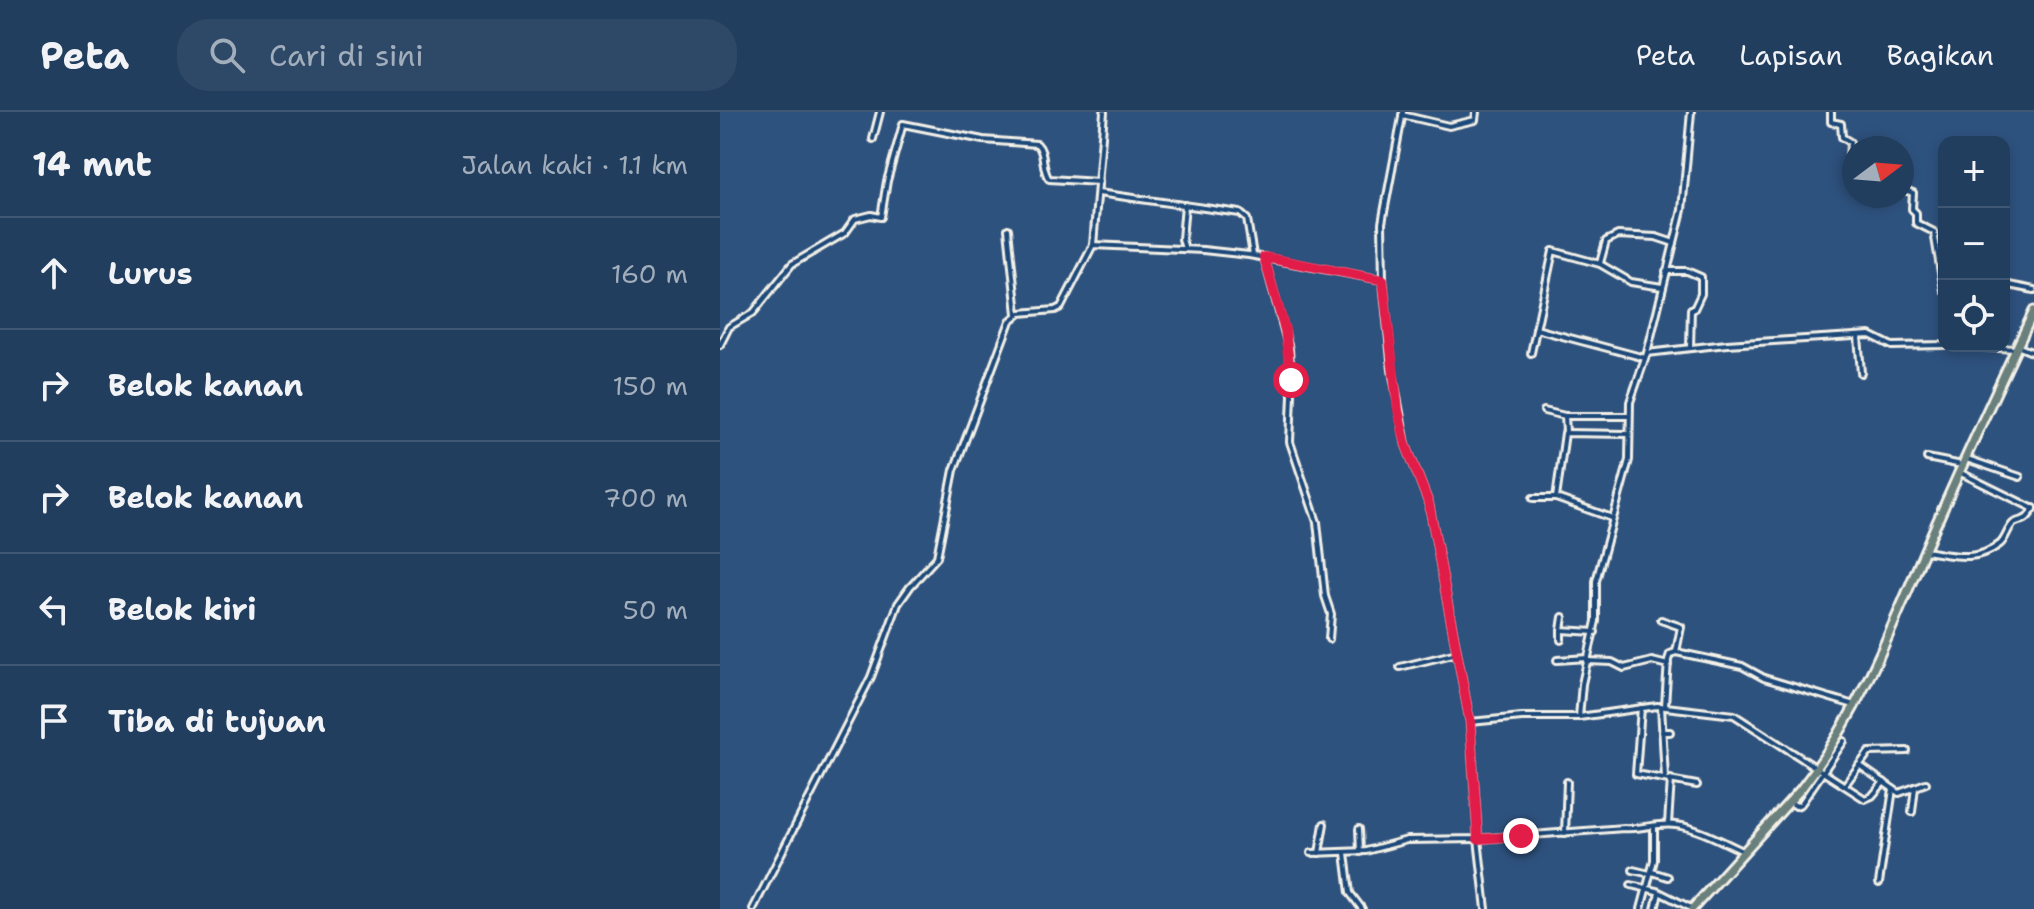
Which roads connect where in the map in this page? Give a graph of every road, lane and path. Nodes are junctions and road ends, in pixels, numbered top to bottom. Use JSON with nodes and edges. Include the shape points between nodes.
{"nodes":[{"id":1,"x":880,"y":112,"type":"edge"},
{"id":2,"x":1104,"y":112,"type":"edge"},
{"id":3,"x":1476,"y":112,"type":"edge"},
{"id":4,"x":1691,"y":112,"type":"edge"},
{"id":5,"x":1831,"y":112,"type":"edge"},
{"id":6,"x":1402,"y":114,"type":"edge"},
{"id":7,"x":1842,"y":137,"type":"edge"},
{"id":8,"x":873,"y":139,"type":"dead end"},
{"id":9,"x":1099,"y":182,"type":"junction"},
{"id":10,"x":1098,"y":193,"type":"junction"},
{"id":11,"x":1185,"y":205,"type":"junction"},
{"id":12,"x":1912,"y":208,"type":"edge"},
{"id":13,"x":1008,"y":229,"type":"dead end"},
{"id":14,"x":1674,"y":243,"type":"junction"},
{"id":15,"x":1093,"y":245,"type":"junction"},
{"id":16,"x":1185,"y":249,"type":"junction"},
{"id":17,"x":1937,"y":254,"type":"joint"},
{"id":18,"x":1253,"y":255,"type":"junction"},
{"id":19,"x":1264,"y":257,"type":"junction"},
{"id":20,"x":1600,"y":264,"type":"junction"},
{"id":21,"x":1665,"y":271,"type":"junction"},
{"id":22,"x":1383,"y":280,"type":"junction"},
{"id":23,"x":1942,"y":280,"type":"edge"},
{"id":24,"x":2010,"y":285,"type":"edge"},
{"id":25,"x":1662,"y":287,"type":"junction"},
{"id":26,"x":2034,"y":290,"type":"edge"},
{"id":27,"x":2034,"y":311,"type":"edge"},
{"id":28,"x":1017,"y":314,"type":"junction"},
{"id":29,"x":1536,"y":329,"type":"junction"},
{"id":30,"x":1858,"y":336,"type":"junction"},
{"id":31,"x":720,"y":345,"type":"edge"},
{"id":32,"x":1938,"y":345,"type":"edge"},
{"id":33,"x":1690,"y":348,"type":"junction"},
{"id":34,"x":2010,"y":348,"type":"edge"},
{"id":35,"x":2016,"y":348,"type":"junction"},
{"id":36,"x":1531,"y":353,"type":"dead end"},
{"id":37,"x":2034,"y":353,"type":"edge"},
{"id":38,"x":1646,"y":356,"type":"junction"},
{"id":39,"x":1861,"y":373,"type":"dead end"},
{"id":40,"x":1552,"y":405,"type":"dead end"},
{"id":41,"x":1544,"y":411,"type":"dead end"},
{"id":42,"x":1552,"y":413,"type":"junction"},
{"id":43,"x":1565,"y":416,"type":"junction"},
{"id":44,"x":1629,"y":416,"type":"junction"},
{"id":45,"x":1566,"y":432,"type":"junction"},
{"id":46,"x":1629,"y":434,"type":"junction"},
{"id":47,"x":1927,"y":458,"type":"dead end"},
{"id":48,"x":1962,"y":465,"type":"junction"},
{"id":49,"x":2020,"y":477,"type":"dead end"},
{"id":50,"x":1533,"y":498,"type":"dead end"},
{"id":51,"x":1556,"y":498,"type":"junction"},
{"id":52,"x":2032,"y":508,"type":"edge"},
{"id":53,"x":1612,"y":518,"type":"junction"},
{"id":54,"x":1925,"y":551,"type":"junction"},
{"id":55,"x":1563,"y":617,"type":"dead end"},
{"id":56,"x":1661,"y":620,"type":"dead end"},
{"id":57,"x":1561,"y":630,"type":"junction"},
{"id":58,"x":1595,"y":632,"type":"junction"},
{"id":59,"x":1329,"y":639,"type":"dead end"},
{"id":60,"x":1561,"y":640,"type":"dead end"},
{"id":61,"x":1676,"y":652,"type":"junction"},
{"id":62,"x":1457,"y":653,"type":"junction"},
{"id":63,"x":1557,"y":660,"type":"dead end"},
{"id":64,"x":1588,"y":660,"type":"junction"},
{"id":65,"x":1668,"y":665,"type":"junction"},
{"id":66,"x":1400,"y":667,"type":"dead end"},
{"id":67,"x":1854,"y":705,"type":"junction"},
{"id":68,"x":1663,"y":706,"type":"junction"},
{"id":69,"x":1641,"y":708,"type":"junction"},
{"id":70,"x":1579,"y":717,"type":"junction"},
{"id":71,"x":1470,"y":722,"type":"junction"},
{"id":72,"x":1662,"y":732,"type":"junction"},
{"id":73,"x":1670,"y":732,"type":"dead end"},
{"id":74,"x":1844,"y":741,"type":"dead end"},
{"id":75,"x":1907,"y":751,"type":"dead end"},
{"id":76,"x":1859,"y":765,"type":"junction"},
{"id":77,"x":1820,"y":770,"type":"junction"},
{"id":78,"x":1668,"y":778,"type":"junction"},
{"id":79,"x":1567,"y":782,"type":"dead end"},
{"id":80,"x":1884,"y":782,"type":"junction"},
{"id":81,"x":1926,"y":783,"type":"dead end"},
{"id":82,"x":1697,"y":785,"type":"dead end"},
{"id":83,"x":1845,"y":785,"type":"junction"},
{"id":84,"x":1915,"y":787,"type":"junction"},
{"id":85,"x":1893,"y":789,"type":"junction"},
{"id":86,"x":1912,"y":812,"type":"dead end"},
{"id":87,"x":1324,"y":824,"type":"dead end"},
{"id":88,"x":1667,"y":825,"type":"junction"},
{"id":89,"x":1654,"y":826,"type":"junction"},
{"id":90,"x":1359,"y":829,"type":"dead end"},
{"id":91,"x":1565,"y":833,"type":"junction"},
{"id":92,"x":1478,"y":839,"type":"junction"},
{"id":93,"x":1743,"y":851,"type":"junction"},
{"id":94,"x":1360,"y":852,"type":"junction"},
{"id":95,"x":1311,"y":853,"type":"dead end"},
{"id":96,"x":1319,"y":853,"type":"junction"},
{"id":97,"x":1345,"y":853,"type":"junction"},
{"id":98,"x":1633,"y":870,"type":"dead end"},
{"id":99,"x":1651,"y":873,"type":"junction"},
{"id":100,"x":1668,"y":877,"type":"dead end"},
{"id":101,"x":1879,"y":883,"type":"dead end"},
{"id":102,"x":1631,"y":885,"type":"dead end"},
{"id":103,"x":1647,"y":888,"type":"junction"},
{"id":104,"x":1659,"y":893,"type":"junction"},
{"id":105,"x":1642,"y":906,"type":"edge"},
{"id":106,"x":753,"y":909,"type":"edge"},
{"id":107,"x":1362,"y":909,"type":"edge"},
{"id":108,"x":1486,"y":909,"type":"edge"},
{"id":109,"x":1654,"y":909,"type":"edge"},
{"id":110,"x":1692,"y":909,"type":"edge"}],
"edges":[{"from":1,"to":8,"type":"street"},
{"from":2,"to":9,"type":"street"},
{"from":3,"to":6,"type":"street","via":[[1475,120],[1453,126]]},
{"from":4,"to":14,"type":"street"},
{"from":5,"to":7,"type":"street","via":[[1831,122],[1841,125]]},
{"from":6,"to":22,"type":"street","via":[[1382,218]]},
{"from":9,"to":10,"type":"street"},
{"from":9,"to":31,"type":"street","via":[[1047,178],[1037,144],[902,124],[881,217],[855,219],[845,233],[792,264],[753,313],[729,327]]},
{"from":10,"to":11,"type":"street"},
{"from":10,"to":15,"type":"street"},
{"from":11,"to":16,"type":"street"},
{"from":11,"to":18,"type":"street","via":[[1243,214]]},
{"from":12,"to":17,"type":"street","via":[[1916,223],[1934,230]]},
{"from":13,"to":28,"type":"street"},
{"from":14,"to":20,"type":"street","via":[[1618,235],[1606,241]]},
{"from":14,"to":21,"type":"street"},
{"from":15,"to":16,"type":"street"},
{"from":15,"to":28,"type":"street","via":[[1061,307]]},
{"from":16,"to":18,"type":"street"},
{"from":17,"to":23,"type":"street"},
{"from":18,"to":19,"type":"street"},
{"from":19,"to":22,"type":"street"},
{"from":19,"to":59,"type":"street","via":[[1289,349],[1290,442],[1317,522],[1331,614]]},
{"from":20,"to":25,"type":"street","via":[[1631,282]]},
{"from":20,"to":29,"type":"street","via":[[1553,251]]},
{"from":21,"to":25,"type":"street"},
{"from":21,"to":33,"type":"street","via":[[1701,277],[1701,294],[1691,309]]},
{"from":22,"to":62,"type":"street","via":[[1406,445],[1429,504]]},
{"from":24,"to":26,"type":"street"},
{"from":25,"to":38,"type":"street"},
{"from":27,"to":35,"type":"main road"},
{"from":28,"to":106,"type":"street","via":[[1001,342],[954,470],[937,557],[898,604],[871,677]]},
{"from":29,"to":36,"type":"street"},
{"from":29,"to":38,"type":"street"},
{"from":30,"to":32,"type":"street","via":[[1872,335],[1892,346]]},
{"from":30,"to":33,"type":"street"},
{"from":30,"to":39,"type":"street"},
{"from":33,"to":38,"type":"street"},
{"from":34,"to":35,"type":"street"},
{"from":35,"to":37,"type":"street"},
{"from":35,"to":48,"type":"main road"},
{"from":38,"to":44,"type":"street"},
{"from":40,"to":42,"type":"street"},
{"from":41,"to":42,"type":"street"},
{"from":42,"to":43,"type":"street"},
{"from":43,"to":44,"type":"street"},
{"from":43,"to":45,"type":"street"},
{"from":44,"to":46,"type":"street"},
{"from":45,"to":46,"type":"street"},
{"from":45,"to":51,"type":"street"},
{"from":46,"to":53,"type":"street","via":[[1629,460]]},
{"from":47,"to":48,"type":"street"},
{"from":48,"to":49,"type":"street"},
{"from":48,"to":52,"type":"street"},
{"from":48,"to":54,"type":"main road"},
{"from":50,"to":51,"type":"street"},
{"from":51,"to":53,"type":"street"},
{"from":52,"to":54,"type":"street","via":[[2024,522],[2013,525],[2005,540],[1982,556]]},
{"from":53,"to":58,"type":"street","via":[[1596,581]]},
{"from":54,"to":67,"type":"main road"},
{"from":55,"to":57,"type":"street"},
{"from":56,"to":61,"type":"street","via":[[1681,627]]},
{"from":57,"to":58,"type":"street"},
{"from":57,"to":60,"type":"street"},
{"from":58,"to":64,"type":"street"},
{"from":61,"to":65,"type":"street","via":[[1669,655]]},
{"from":61,"to":67,"type":"street","via":[[1742,666],[1764,678]]},
{"from":62,"to":66,"type":"street"},
{"from":62,"to":71,"type":"street"},
{"from":63,"to":64,"type":"street"},
{"from":64,"to":65,"type":"street","via":[[1624,668],[1652,661]]},
{"from":64,"to":70,"type":"street"},
{"from":65,"to":68,"type":"street"},
{"from":67,"to":77,"type":"main road"},
{"from":68,"to":69,"type":"street"},
{"from":68,"to":72,"type":"street"},
{"from":68,"to":77,"type":"street","via":[[1734,715]]},
{"from":69,"to":70,"type":"street"},
{"from":69,"to":78,"type":"street","via":[[1636,773]]},
{"from":70,"to":71,"type":"street"},
{"from":71,"to":92,"type":"street"},
{"from":72,"to":73,"type":"street"},
{"from":72,"to":78,"type":"street"},
{"from":74,"to":77,"type":"street"},
{"from":75,"to":76,"type":"street","via":[[1869,752]]},
{"from":76,"to":80,"type":"street"},
{"from":76,"to":83,"type":"street"},
{"from":77,"to":83,"type":"street"},
{"from":77,"to":93,"type":"main road"},
{"from":78,"to":82,"type":"street"},
{"from":78,"to":88,"type":"street"},
{"from":79,"to":91,"type":"street"},
{"from":80,"to":83,"type":"street","via":[[1866,799]]},
{"from":80,"to":85,"type":"street"},
{"from":81,"to":84,"type":"street"},
{"from":84,"to":85,"type":"street","via":[[1900,793]]},
{"from":84,"to":86,"type":"street"},
{"from":85,"to":101,"type":"street"},
{"from":87,"to":96,"type":"street"},
{"from":88,"to":89,"type":"street"},
{"from":88,"to":93,"type":"street","via":[[1686,827]]},
{"from":89,"to":91,"type":"street"},
{"from":89,"to":99,"type":"street"},
{"from":90,"to":94,"type":"street"},
{"from":91,"to":92,"type":"street"},
{"from":92,"to":94,"type":"street","via":[[1407,840]]},
{"from":92,"to":108,"type":"street"},
{"from":93,"to":110,"type":"main road"},
{"from":94,"to":97,"type":"street"},
{"from":95,"to":96,"type":"street"},
{"from":96,"to":97,"type":"street"},
{"from":97,"to":107,"type":"street","via":[[1350,893]]},
{"from":98,"to":99,"type":"street"},
{"from":99,"to":100,"type":"street"},
{"from":99,"to":103,"type":"street"},
{"from":102,"to":103,"type":"street"},
{"from":103,"to":104,"type":"street"},
{"from":103,"to":105,"type":"street"},
{"from":104,"to":109,"type":"street"},
{"from":104,"to":110,"type":"street"},
{"from":105,"to":109,"type":"street"}]}
